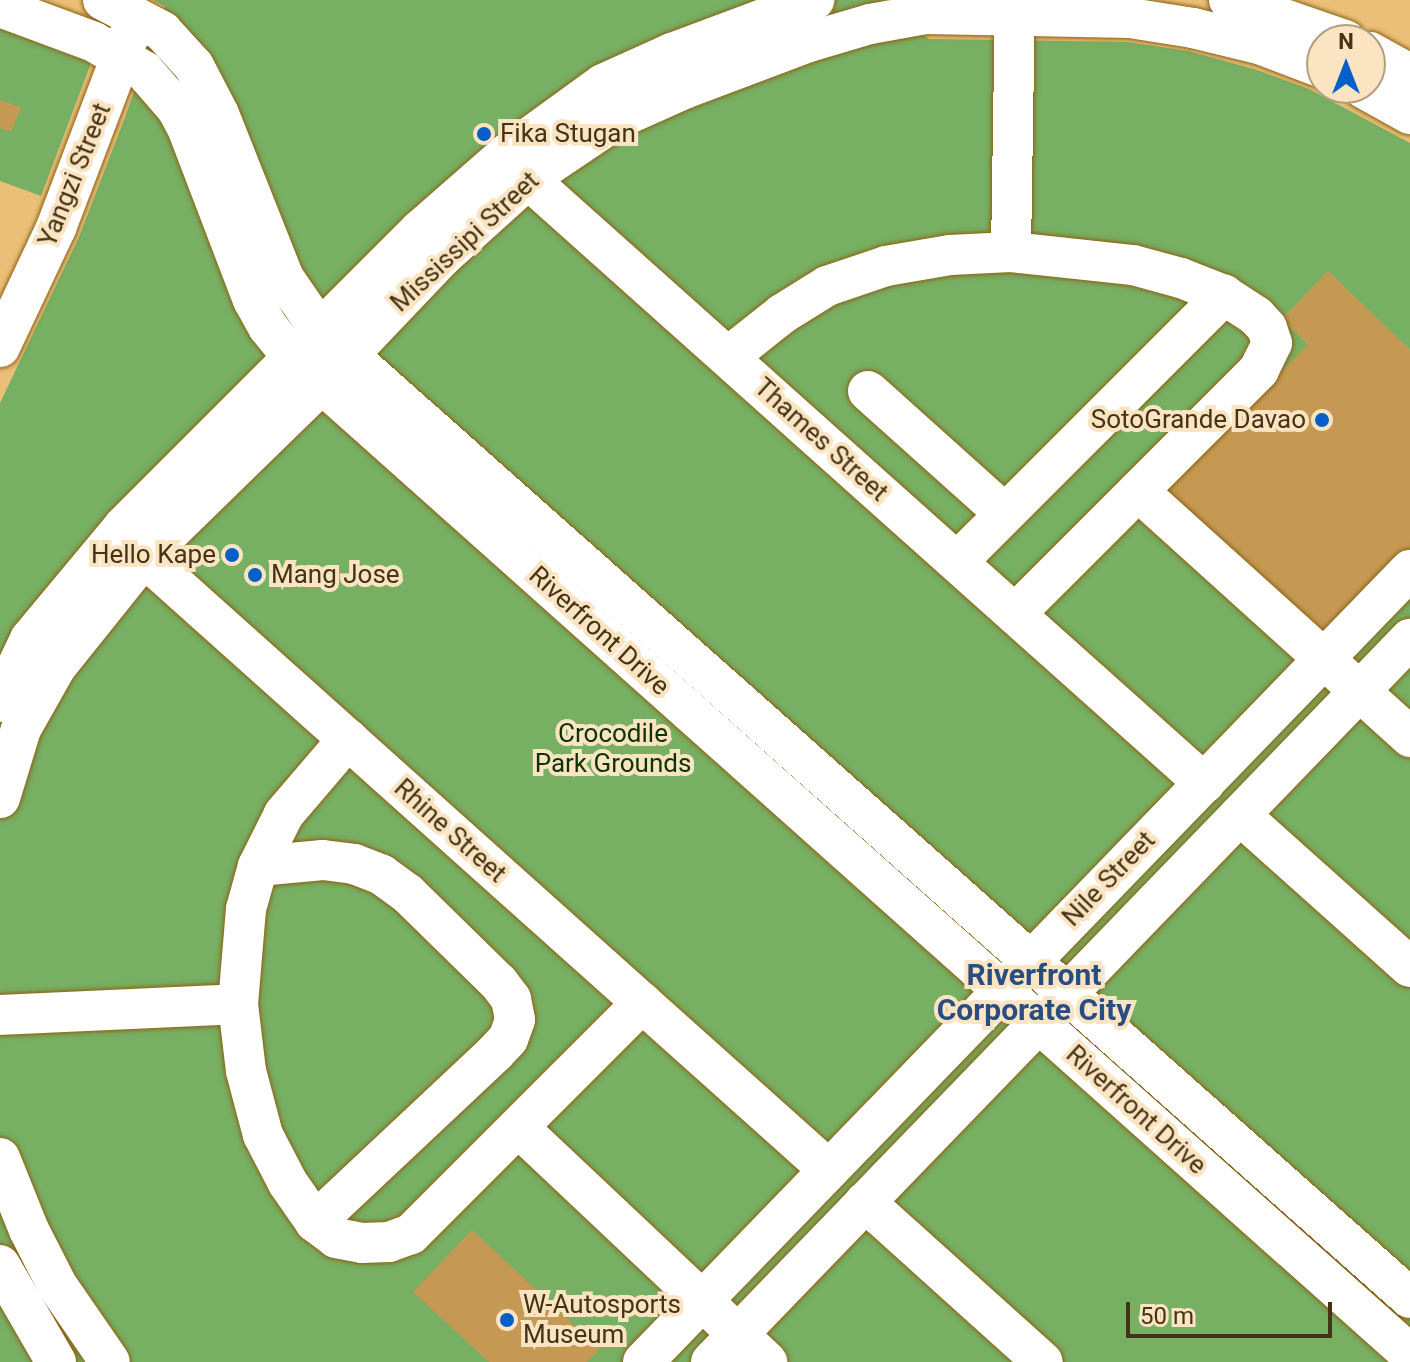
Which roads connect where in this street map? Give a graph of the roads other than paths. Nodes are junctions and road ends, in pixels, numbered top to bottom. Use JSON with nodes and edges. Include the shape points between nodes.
{"nodes":[{"id":1,"x":814,"y":0,"type":"edge"},
{"id":2,"x":1229,"y":0,"type":"edge"},
{"id":3,"x":127,"y":5,"type":"edge"},
{"id":4,"x":0,"y":7,"type":"edge"},
{"id":5,"x":1015,"y":7,"type":"edge"},
{"id":6,"x":1306,"y":27,"type":"edge"},
{"id":7,"x":122,"y":56,"type":"junction"},
{"id":8,"x":1386,"y":61,"type":"edge"},
{"id":9,"x":1306,"y":62,"type":"edge"},
{"id":10,"x":1410,"y":74,"type":"edge"},
{"id":11,"x":1386,"y":101,"type":"edge"},
{"id":12,"x":1410,"y":114,"type":"edge"},
{"id":13,"x":528,"y":179,"type":"junction"},
{"id":14,"x":1011,"y":252,"type":"junction"},
{"id":15,"x":1224,"y":295,"type":"junction"},
{"id":16,"x":305,"y":343,"type":"junction"},
{"id":17,"x":0,"y":347,"type":"edge"},
{"id":18,"x":728,"y":357,"type":"junction"},
{"id":19,"x":334,"y":370,"type":"junction"},
{"id":20,"x":868,"y":391,"type":"dead end"},
{"id":21,"x":1138,"y":491,"type":"junction"},
{"id":22,"x":1004,"y":513,"type":"junction"},
{"id":23,"x":144,"y":557,"type":"junction"},
{"id":24,"x":957,"y":562,"type":"junction"},
{"id":25,"x":1410,"y":570,"type":"edge"},
{"id":26,"x":1015,"y":614,"type":"junction"},
{"id":27,"x":1410,"y":639,"type":"edge"},
{"id":28,"x":1324,"y":659,"type":"junction"},
{"id":29,"x":1360,"y":691,"type":"junction"},
{"id":30,"x":0,"y":702,"type":"edge"},
{"id":31,"x":1410,"y":737,"type":"edge"},
{"id":32,"x":348,"y":739,"type":"junction"},
{"id":33,"x":1204,"y":783,"type":"junction"},
{"id":34,"x":0,"y":798,"type":"edge"},
{"id":35,"x":1240,"y":815,"type":"junction"},
{"id":36,"x":258,"y":866,"type":"junction"},
{"id":37,"x":1031,"y":962,"type":"junction"},
{"id":38,"x":1410,"y":967,"type":"edge"},
{"id":39,"x":1003,"y":991,"type":"junction"},
{"id":40,"x":1067,"y":994,"type":"junction"},
{"id":41,"x":642,"y":1003,"type":"junction"},
{"id":42,"x":238,"y":1004,"type":"junction"},
{"id":43,"x":0,"y":1015,"type":"edge"},
{"id":44,"x":1039,"y":1023,"type":"junction"},
{"id":45,"x":519,"y":1128,"type":"junction"},
{"id":46,"x":0,"y":1158,"type":"edge"},
{"id":47,"x":829,"y":1170,"type":"junction"},
{"id":48,"x":865,"y":1202,"type":"junction"},
{"id":49,"x":315,"y":1222,"type":"junction"},
{"id":50,"x":0,"y":1265,"type":"edge"},
{"id":51,"x":1410,"y":1298,"type":"edge"},
{"id":52,"x":702,"y":1301,"type":"junction"},
{"id":53,"x":724,"y":1348,"type":"edge"},
{"id":54,"x":1410,"y":1354,"type":"edge"},
{"id":55,"x":56,"y":1362,"type":"edge"},
{"id":56,"x":110,"y":1362,"type":"edge"},
{"id":57,"x":643,"y":1362,"type":"edge"},
{"id":58,"x":767,"y":1362,"type":"edge"},
{"id":59,"x":1043,"y":1362,"type":"edge"}],
"edges":[{"from":1,"to":16,"type":"street","name":"Mississipi Street","via":[[603,84],[508,153]]},
{"from":2,"to":6,"type":"street"},
{"from":3,"to":7,"type":"street","name":"Yangzi Street"},
{"from":3,"to":16,"type":"street","name":"Riverfront Drive","via":[[162,31],[208,90]]},
{"from":4,"to":7,"type":"street","name":"Riverfront Drive"},
{"from":5,"to":9,"type":"street","name":"Mississipi Street","via":[[1193,28]]},
{"from":5,"to":13,"type":"street","name":"Mississipi Street","via":[[927,14],[809,42],[617,119]]},
{"from":5,"to":14,"type":"street"},
{"from":7,"to":16,"type":"street","name":"Riverfront Drive","via":[[144,71],[177,109],[268,327]]},
{"from":7,"to":17,"type":"street","name":"Yangzi Street","via":[[56,228]]},
{"from":8,"to":10,"type":"street"},
{"from":11,"to":12,"type":"street"},
{"from":13,"to":18,"type":"street"},
{"from":13,"to":19,"type":"street","name":"Mississipi Street","via":[[442,257]]},
{"from":14,"to":15,"type":"street","name":"Thames Street","via":[[1133,265]]},
{"from":14,"to":18,"type":"street","name":"Thames Street","via":[[899,264],[827,286]]},
{"from":15,"to":21,"type":"street","name":"Thames Street","via":[[1267,328],[1272,343],[1268,357]]},
{"from":15,"to":22,"type":"street"},
{"from":16,"to":19,"type":"street","name":"Riverfront Drive"},
{"from":16,"to":30,"type":"street","name":"Mississipi Street","via":[[79,577],[30,639]]},
{"from":18,"to":24,"type":"street","name":"Thames Street"},
{"from":19,"to":23,"type":"street","name":"Mississipi Street"},
{"from":19,"to":37,"type":"street","name":"Riverfront Drive"},
{"from":19,"to":39,"type":"street","name":"Riverfront Drive"},
{"from":20,"to":22,"type":"street"},
{"from":21,"to":26,"type":"street","name":"Thames Street"},
{"from":21,"to":28,"type":"street"},
{"from":22,"to":24,"type":"street"},
{"from":23,"to":32,"type":"street","name":"Rhine Street"},
{"from":23,"to":34,"type":"street","name":"Mississipi Street","via":[[56,667],[21,729]]},
{"from":24,"to":26,"type":"street","name":"Thames Street"},
{"from":25,"to":28,"type":"street","name":"Nile Street"},
{"from":26,"to":33,"type":"street"},
{"from":27,"to":29,"type":"street","name":"Nile Street"},
{"from":28,"to":29,"type":"street"},
{"from":28,"to":33,"type":"street","name":"Nile Street"},
{"from":29,"to":31,"type":"street"},
{"from":29,"to":35,"type":"street","name":"Nile Street"},
{"from":32,"to":36,"type":"street","via":[[284,814]]},
{"from":32,"to":41,"type":"street","name":"Rhine Street"},
{"from":33,"to":37,"type":"street","name":"Nile Street"},
{"from":35,"to":38,"type":"street"},
{"from":35,"to":40,"type":"street","name":"Nile Street"},
{"from":36,"to":42,"type":"street","via":[[246,909]]},
{"from":36,"to":49,"type":"street","via":[[323,860],[382,875],[499,983],[511,999],[515,1020],[495,1053]]},
{"from":37,"to":39,"type":"street","name":"Nile Street"},
{"from":37,"to":40,"type":"street","name":"Riverfront Drive"},
{"from":39,"to":44,"type":"street","name":"Riverfront Drive"},
{"from":39,"to":47,"type":"street","name":"Nile Street"},
{"from":40,"to":44,"type":"street","name":"Nile Street"},
{"from":40,"to":51,"type":"street","name":"Riverfront Drive"},
{"from":41,"to":45,"type":"street"},
{"from":41,"to":47,"type":"street","name":"Rhine Street"},
{"from":42,"to":43,"type":"street"},
{"from":42,"to":49,"type":"street","via":[[246,1071],[263,1135]]},
{"from":44,"to":48,"type":"street","name":"Nile Street"},
{"from":44,"to":54,"type":"street","name":"Riverfront Drive"},
{"from":45,"to":49,"type":"street","via":[[411,1234],[362,1243],[336,1238]]},
{"from":45,"to":52,"type":"street"},
{"from":46,"to":56,"type":"street","via":[[57,1285]]},
{"from":47,"to":52,"type":"street","name":"Nile Street"},
{"from":48,"to":53,"type":"street","name":"Nile Street"},
{"from":48,"to":59,"type":"street"},
{"from":50,"to":55,"type":"street"},
{"from":52,"to":53,"type":"street"},
{"from":52,"to":57,"type":"street","name":"Nile Street"},
{"from":53,"to":58,"type":"street"}]}
